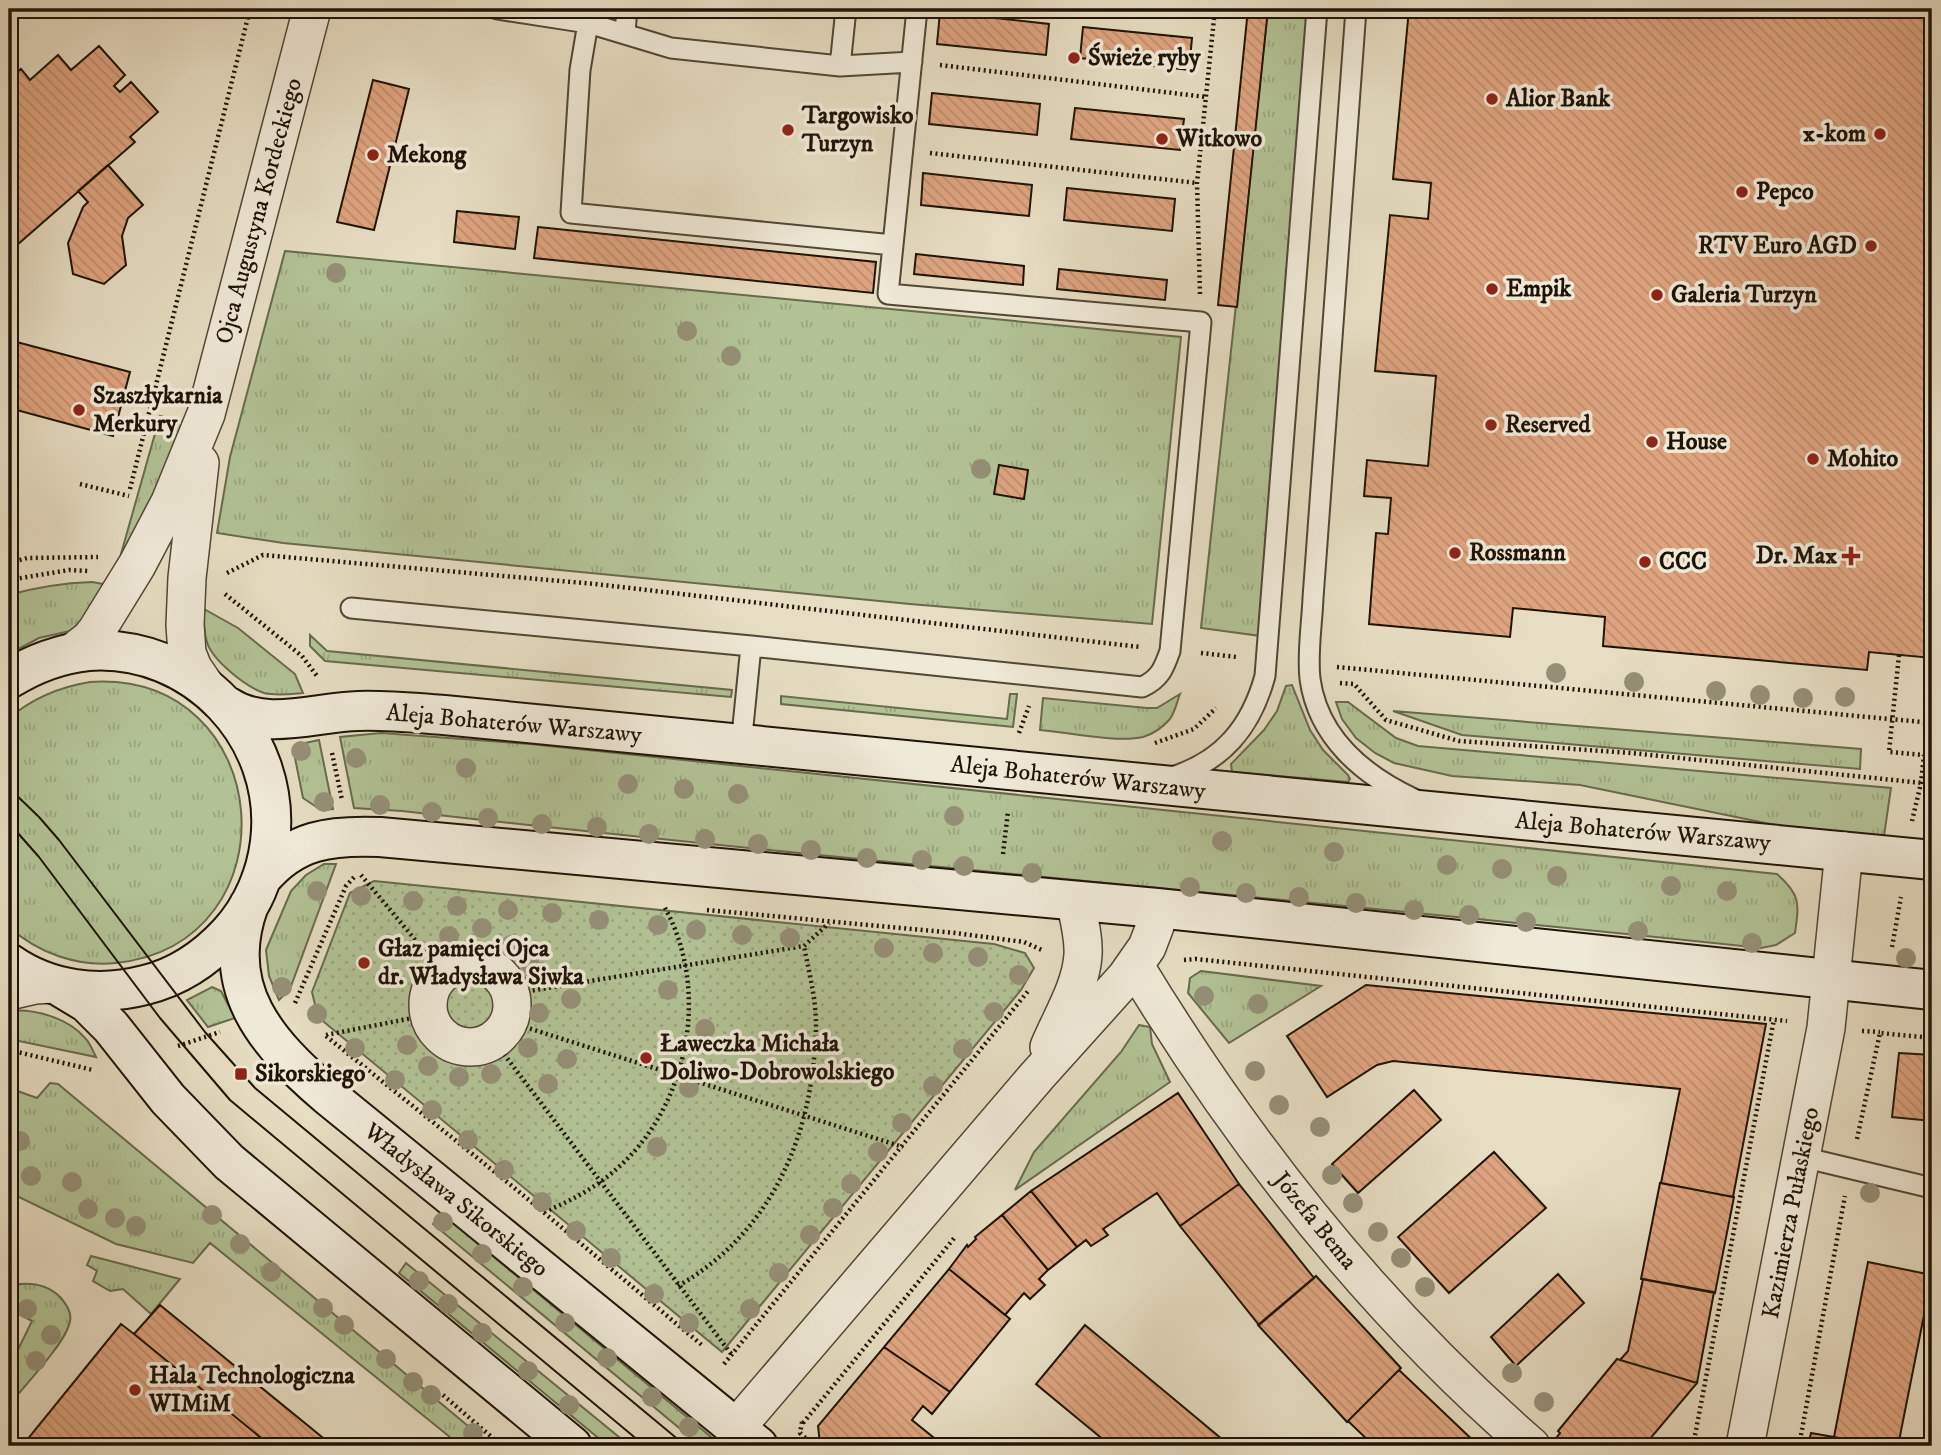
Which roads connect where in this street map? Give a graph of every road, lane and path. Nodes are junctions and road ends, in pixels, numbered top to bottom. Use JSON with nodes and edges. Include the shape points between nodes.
{"nodes":[{"id":1,"x":250,"y":9,"type":"edge"},
{"id":2,"x":312,"y":9,"type":"edge"},
{"id":3,"x":497,"y":9,"type":"edge"},
{"id":4,"x":627,"y":9,"type":"edge"},
{"id":5,"x":846,"y":9,"type":"edge"},
{"id":6,"x":917,"y":9,"type":"edge"},
{"id":7,"x":1138,"y":9,"type":"edge"},
{"id":8,"x":1215,"y":9,"type":"edge"},
{"id":9,"x":1317,"y":9,"type":"edge"},
{"id":10,"x":1356,"y":9,"type":"edge"},
{"id":11,"x":1214,"y":17,"type":"junction"},
{"id":12,"x":588,"y":23,"type":"junction"},
{"id":13,"x":625,"y":32,"type":"junction"},
{"id":14,"x":912,"y":62,"type":"junction"},
{"id":15,"x":840,"y":66,"type":"junction"},
{"id":16,"x":1206,"y":97,"type":"junction"},
{"id":17,"x":902,"y":150,"type":"junction"},
{"id":18,"x":1197,"y":183,"type":"junction"},
{"id":19,"x":893,"y":245,"type":"junction"},
{"id":20,"x":1200,"y":322,"type":"junction"},
{"id":21,"x":206,"y":414,"type":"junction"},
{"id":22,"x":79,"y":484,"type":"dead end"},
{"id":23,"x":129,"y":496,"type":"junction"},
{"id":24,"x":125,"y":509,"type":"dead end"},
{"id":25,"x":9,"y":563,"type":"edge"},
{"id":26,"x":133,"y":573,"type":"junction"},
{"id":27,"x":9,"y":580,"type":"edge"},
{"id":28,"x":199,"y":580,"type":"junction"},
{"id":29,"x":351,"y":608,"type":"dead end"},
{"id":30,"x":751,"y":646,"type":"junction"},
{"id":31,"x":1170,"y":651,"type":"junction"},
{"id":32,"x":72,"y":653,"type":"junction"},
{"id":33,"x":1899,"y":655,"type":"dead end"},
{"id":34,"x":1245,"y":657,"type":"dead end"},
{"id":35,"x":1335,"y":667,"type":"dead end"},
{"id":36,"x":1265,"y":676,"type":"junction"},
{"id":37,"x":9,"y":678,"type":"edge"},
{"id":38,"x":321,"y":680,"type":"dead end"},
{"id":39,"x":1310,"y":680,"type":"junction"},
{"id":40,"x":216,"y":697,"type":"junction"},
{"id":41,"x":1893,"y":718,"type":"junction"},
{"id":42,"x":1932,"y":723,"type":"edge"},
{"id":43,"x":1018,"y":737,"type":"dead end"},
{"id":44,"x":1031,"y":738,"type":"dead end"},
{"id":45,"x":1149,"y":745,"type":"dead end"},
{"id":46,"x":741,"y":746,"type":"junction"},
{"id":47,"x":1133,"y":783,"type":"junction"},
{"id":48,"x":1921,"y":783,"type":"junction"},
{"id":49,"x":1932,"y":784,"type":"edge"},
{"id":50,"x":1008,"y":805,"type":"dead end"},
{"id":51,"x":1451,"y":814,"type":"junction"},
{"id":52,"x":1911,"y":827,"type":"dead end"},
{"id":53,"x":1844,"y":851,"type":"junction"},
{"id":54,"x":1932,"y":860,"type":"edge"},
{"id":55,"x":1002,"y":864,"type":"dead end"},
{"id":56,"x":358,"y":872,"type":"dead end"},
{"id":57,"x":255,"y":892,"type":"junction"},
{"id":58,"x":1901,"y":895,"type":"dead end"},
{"id":59,"x":1075,"y":901,"type":"junction"},
{"id":60,"x":664,"y":906,"type":"dead end"},
{"id":61,"x":1157,"y":908,"type":"junction"},
{"id":62,"x":829,"y":923,"type":"dead end"},
{"id":63,"x":804,"y":946,"type":"junction"},
{"id":64,"x":1892,"y":948,"type":"dead end"},
{"id":65,"x":1041,"y":951,"type":"dead end"},
{"id":66,"x":1172,"y":960,"type":"dead end"},
{"id":67,"x":1040,"y":961,"type":"dead end"},
{"id":68,"x":9,"y":963,"type":"edge"},
{"id":69,"x":685,"y":965,"type":"junction"},
{"id":70,"x":1135,"y":965,"type":"junction"},
{"id":71,"x":442,"y":972,"type":"junction"},
{"id":72,"x":1830,"y":979,"type":"junction"},
{"id":73,"x":1038,"y":980,"type":"dead end"},
{"id":74,"x":53,"y":984,"type":"junction"},
{"id":75,"x":1932,"y":990,"type":"edge"},
{"id":76,"x":9,"y":992,"type":"edge"},
{"id":77,"x":428,"y":1015,"type":"junction"},
{"id":78,"x":505,"y":1019,"type":"junction"},
{"id":79,"x":1774,"y":1019,"type":"junction"},
{"id":80,"x":1796,"y":1024,"type":"dead end"},
{"id":81,"x":1882,"y":1024,"type":"dead end"},
{"id":82,"x":317,"y":1028,"type":"dead end"},
{"id":83,"x":1861,"y":1031,"type":"dead end"},
{"id":84,"x":1880,"y":1034,"type":"junction"},
{"id":85,"x":326,"y":1035,"type":"junction"},
{"id":86,"x":1932,"y":1038,"type":"edge"},
{"id":87,"x":677,"y":1076,"type":"junction"},
{"id":88,"x":1037,"y":1076,"type":"junction"},
{"id":89,"x":804,"y":1115,"type":"junction"},
{"id":90,"x":903,"y":1147,"type":"junction"},
{"id":91,"x":1802,"y":1157,"type":"junction"},
{"id":92,"x":1851,"y":1168,"type":"junction"},
{"id":93,"x":600,"y":1182,"type":"junction"},
{"id":94,"x":1932,"y":1188,"type":"edge"},
{"id":95,"x":544,"y":1212,"type":"junction"},
{"id":96,"x":678,"y":1286,"type":"junction"},
{"id":97,"x":732,"y":1355,"type":"junction"},
{"id":98,"x":724,"y":1364,"type":"junction"},
{"id":99,"x":733,"y":1368,"type":"dead end"},
{"id":100,"x":797,"y":1418,"type":"dead end"},
{"id":101,"x":747,"y":1437,"type":"edge"},
{"id":102,"x":572,"y":1446,"type":"edge"},
{"id":103,"x":814,"y":1446,"type":"edge"},
{"id":104,"x":1531,"y":1446,"type":"edge"},
{"id":105,"x":1693,"y":1446,"type":"edge"},
{"id":106,"x":1745,"y":1446,"type":"edge"},
{"id":107,"x":1798,"y":1446,"type":"edge"}],
"edges":[{"from":1,"to":23,"type":"path"},
{"from":2,"to":21,"type":"street","name":"Ojca Augustyna Kordeckiego"},
{"from":3,"to":12,"type":"lane"},
{"from":4,"to":13,"type":"lane"},
{"from":5,"to":15,"type":"lane"},
{"from":6,"to":14,"type":"lane"},
{"from":7,"to":11,"type":"path"},
{"from":8,"to":11,"type":"path"},
{"from":9,"to":36,"type":"lane"},
{"from":10,"to":39,"type":"lane"},
{"from":11,"to":16,"type":"path"},
{"from":12,"to":13,"type":"lane"},
{"from":12,"to":19,"type":"lane","via":[[580,70],[572,213]]},
{"from":13,"to":15,"type":"lane","via":[[671,48]]},
{"from":14,"to":15,"type":"lane"},
{"from":14,"to":16,"type":"path"},
{"from":14,"to":17,"type":"lane"},
{"from":16,"to":18,"type":"path"},
{"from":17,"to":18,"type":"path"},
{"from":17,"to":19,"type":"lane"},
{"from":18,"to":20,"type":"path"},
{"from":19,"to":20,"type":"lane","via":[[888,294]]},
{"from":20,"to":31,"type":"lane"},
{"from":21,"to":26,"type":"street","name":"Ojca Augustyna Kordeckiego"},
{"from":21,"to":28,"type":"street","name":"Ojca Augustyna Kordeckiego"},
{"from":22,"to":23,"type":"path"},
{"from":23,"to":24,"type":"path"},
{"from":25,"to":26,"type":"path","via":[[27,558],[105,557]]},
{"from":26,"to":27,"type":"path","via":[[68,570]]},
{"from":26,"to":32,"type":"street","name":"Ojca Augustyna Kordeckiego","via":[[90,639]]},
{"from":28,"to":31,"type":"path","via":[[263,555],[595,584]]},
{"from":28,"to":38,"type":"path","via":[[302,656]]},
{"from":28,"to":40,"type":"street","name":"Ojca Augustyna Kordeckiego","via":[[185,625],[187,653]]},
{"from":29,"to":30,"type":"lane"},
{"from":30,"to":31,"type":"lane","via":[[1142,687],[1164,671]]},
{"from":30,"to":46,"type":"lane"},
{"from":31,"to":34,"type":"path"},
{"from":32,"to":37,"type":"street"},
{"from":32,"to":40,"type":"street","via":[[142,656],[176,668]]},
{"from":33,"to":41,"type":"path"},
{"from":35,"to":41,"type":"path"},
{"from":36,"to":45,"type":"path","via":[[1234,689],[1194,729]]},
{"from":36,"to":47,"type":"lane","via":[[1253,712],[1218,752],[1189,771]]},
{"from":39,"to":48,"type":"path","via":[[1354,684],[1386,720],[1459,741],[1631,753]]},
{"from":39,"to":51,"type":"lane","via":[[1321,718],[1353,759],[1403,794]]},
{"from":40,"to":46,"type":"street","name":"Aleja Bohaterów Warszawy","via":[[252,717],[271,719],[406,712]]},
{"from":40,"to":57,"type":"street","name":"Władysława Sikorskiego","via":[[252,741],[269,795],[270,838]]},
{"from":41,"to":42,"type":"path"},
{"from":41,"to":48,"type":"path","via":[[1889,752],[1924,755]]},
{"from":43,"to":44,"type":"path"},
{"from":46,"to":47,"type":"street","name":"Aleja Bohaterów Warszawy"},
{"from":47,"to":51,"type":"street","name":"Aleja Bohaterów Warszawy"},
{"from":48,"to":49,"type":"path"},
{"from":48,"to":52,"type":"path"},
{"from":50,"to":55,"type":"path"},
{"from":51,"to":53,"type":"street","name":"Aleja Bohaterów Warszawy"},
{"from":53,"to":54,"type":"street","name":"Aleja Bohaterów Warszawy"},
{"from":53,"to":72,"type":"street"},
{"from":56,"to":71,"type":"path"},
{"from":57,"to":59,"type":"street","via":[[276,863],[307,845],[326,838],[363,836]]},
{"from":57,"to":74,"type":"street","via":[[233,928],[213,949],[164,979],[110,991]]},
{"from":57,"to":101,"type":"street","name":"Władysława Sikorskiego","via":[[239,946],[241,981],[257,1020],[287,1060]]},
{"from":58,"to":64,"type":"path"},
{"from":59,"to":61,"type":"street"},
{"from":59,"to":88,"type":"street","via":[[1082,931],[1080,970]]},
{"from":60,"to":69,"type":"path","via":[[676,929]]},
{"from":61,"to":70,"type":"street","via":[[1152,937]]},
{"from":61,"to":72,"type":"street"},
{"from":62,"to":63,"type":"path"},
{"from":63,"to":69,"type":"path"},
{"from":63,"to":89,"type":"path","via":[[816,1023]]},
{"from":65,"to":67,"type":"path"},
{"from":66,"to":79,"type":"path"},
{"from":68,"to":74,"type":"street"},
{"from":69,"to":78,"type":"path"},
{"from":69,"to":87,"type":"path","via":[[688,1027]]},
{"from":70,"to":88,"type":"street"},
{"from":70,"to":104,"type":"street","name":"Józefa Bema","via":[[1205,1076],[1308,1214],[1405,1326]]},
{"from":71,"to":77,"type":"street","via":[[430,991]]},
{"from":71,"to":78,"type":"street","via":[[472,963],[496,972],[505,981]]},
{"from":72,"to":75,"type":"street"},
{"from":72,"to":91,"type":"street","name":"Kazimierza Pułaskiego","via":[[1826,1028]]},
{"from":73,"to":90,"type":"path"},
{"from":74,"to":76,"type":"street"},
{"from":74,"to":102,"type":"street","via":[[78,996],[102,1018],[168,1099],[229,1162]]},
{"from":77,"to":78,"type":"street","via":[[444,1039],[469,1048],[482,1046]]},
{"from":77,"to":85,"type":"path"},
{"from":78,"to":87,"type":"path"},
{"from":78,"to":93,"type":"path"},
{"from":79,"to":80,"type":"path"},
{"from":79,"to":105,"type":"path"},
{"from":81,"to":84,"type":"path"},
{"from":82,"to":85,"type":"path"},
{"from":83,"to":84,"type":"path"},
{"from":84,"to":86,"type":"path"},
{"from":84,"to":92,"type":"path"},
{"from":85,"to":95,"type":"path"},
{"from":87,"to":89,"type":"path"},
{"from":87,"to":93,"type":"path","via":[[649,1131]]},
{"from":88,"to":101,"type":"street"},
{"from":89,"to":90,"type":"path"},
{"from":89,"to":96,"type":"path","via":[[772,1198],[731,1248]]},
{"from":90,"to":97,"type":"path"},
{"from":91,"to":92,"type":"lane"},
{"from":91,"to":106,"type":"street","name":"Kazimierza Pułaskiego"},
{"from":92,"to":94,"type":"lane"},
{"from":92,"to":107,"type":"path"},
{"from":93,"to":95,"type":"path"},
{"from":93,"to":96,"type":"path"},
{"from":95,"to":98,"type":"path"},
{"from":96,"to":97,"type":"path"},
{"from":97,"to":98,"type":"path"},
{"from":98,"to":99,"type":"path"},
{"from":100,"to":103,"type":"path","via":[[803,1423],[800,1433]]}]}
